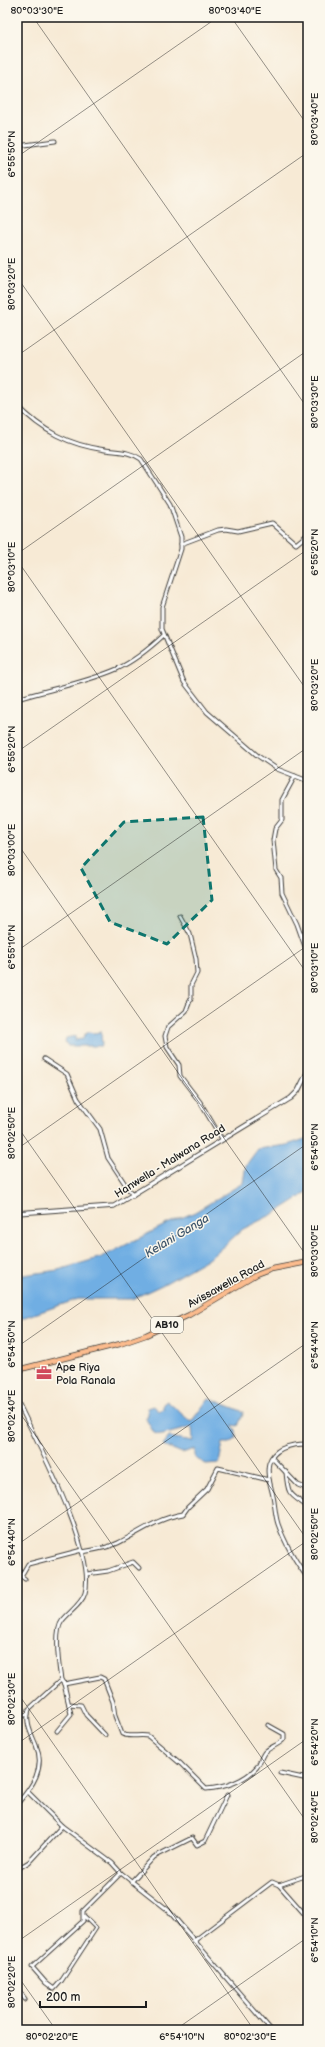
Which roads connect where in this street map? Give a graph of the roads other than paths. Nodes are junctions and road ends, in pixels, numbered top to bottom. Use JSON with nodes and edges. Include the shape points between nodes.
{"nodes":[{"id":1,"x":55,"y":141,"type":"dead end"},
{"id":2,"x":17,"y":146,"type":"edge"},
{"id":3,"x":17,"y":405,"type":"edge"},
{"id":4,"x":308,"y":534,"type":"edge"},
{"id":5,"x":181,"y":544,"type":"junction"},
{"id":6,"x":164,"y":635,"type":"junction"},
{"id":7,"x":17,"y":699,"type":"edge"},
{"id":8,"x":295,"y":776,"type":"junction"},
{"id":9,"x":308,"y":781,"type":"edge"},
{"id":10,"x":180,"y":916,"type":"dead end"},
{"id":11,"x":308,"y":955,"type":"edge"},
{"id":12,"x":44,"y":1059,"type":"dead end"},
{"id":13,"x":308,"y":1071,"type":"edge"},
{"id":14,"x":222,"y":1139,"type":"junction"},
{"id":15,"x":132,"y":1196,"type":"junction"},
{"id":16,"x":17,"y":1213,"type":"edge"},
{"id":17,"x":308,"y":1262,"type":"edge"},
{"id":18,"x":17,"y":1370,"type":"edge"},
{"id":19,"x":17,"y":1400,"type":"edge"},
{"id":20,"x":308,"y":1444,"type":"edge"},
{"id":21,"x":272,"y":1458,"type":"junction"},
{"id":22,"x":286,"y":1472,"type":"junction"},
{"id":23,"x":270,"y":1480,"type":"junction"},
{"id":24,"x":308,"y":1489,"type":"edge"},
{"id":25,"x":308,"y":1507,"type":"edge"},
{"id":26,"x":82,"y":1551,"type":"junction"},
{"id":27,"x":139,"y":1568,"type":"dead end"},
{"id":28,"x":87,"y":1574,"type":"junction"},
{"id":29,"x":308,"y":1578,"type":"edge"},
{"id":30,"x":25,"y":1579,"type":"dead end"},
{"id":31,"x":60,"y":1680,"type":"junction"},
{"id":32,"x":64,"y":1684,"type":"junction"},
{"id":33,"x":70,"y":1704,"type":"junction"},
{"id":34,"x":28,"y":1714,"type":"junction"},
{"id":35,"x":17,"y":1717,"type":"edge"},
{"id":36,"x":268,"y":1725,"type":"dead end"},
{"id":37,"x":57,"y":1731,"type":"dead end"},
{"id":38,"x":106,"y":1735,"type":"dead end"},
{"id":39,"x":280,"y":1773,"type":"dead end"},
{"id":40,"x":308,"y":1779,"type":"edge"},
{"id":41,"x":28,"y":1792,"type":"junction"},
{"id":42,"x":227,"y":1795,"type":"dead end"},
{"id":43,"x":17,"y":1804,"type":"edge"},
{"id":44,"x":62,"y":1826,"type":"junction"},
{"id":45,"x":17,"y":1869,"type":"edge"},
{"id":46,"x":121,"y":1873,"type":"junction"},
{"id":47,"x":308,"y":1875,"type":"edge"},
{"id":48,"x":131,"y":1882,"type":"junction"},
{"id":49,"x":279,"y":1885,"type":"junction"},
{"id":50,"x":84,"y":1916,"type":"junction"},
{"id":51,"x":308,"y":1918,"type":"edge"},
{"id":52,"x":194,"y":1941,"type":"junction"},
{"id":53,"x":17,"y":1988,"type":"edge"},
{"id":54,"x":25,"y":1999,"type":"dead end"},
{"id":55,"x":271,"y":2030,"type":"edge"}],
"edges":[{"from":1,"to":2,"type":"street"},
{"from":3,"to":5,"type":"street","via":[[28,416],[63,440],[105,450],[125,451],[141,459],[170,504]]},
{"from":4,"to":5,"type":"street","via":[[296,544],[272,523],[238,531],[218,530]]},
{"from":5,"to":6,"type":"street","via":[[176,568],[162,607]]},
{"from":6,"to":7,"type":"street","via":[[144,652],[117,669],[61,688]]},
{"from":6,"to":8,"type":"street","via":[[184,682],[208,712],[258,756],[277,769]]},
{"from":8,"to":9,"type":"street"},
{"from":8,"to":11,"type":"street","via":[[282,800],[282,820],[275,829],[273,840],[276,870],[281,878],[282,893]]},
{"from":10,"to":14,"type":"street","via":[[190,934],[197,973],[191,985],[191,998],[186,1011],[168,1027],[165,1036],[167,1047],[179,1065],[180,1076],[200,1102]]},
{"from":12,"to":15,"type":"street","via":[[67,1074],[78,1099],[100,1129],[108,1158]]},
{"from":13,"to":14,"type":"street","name":"Hanwella - Malwana Road","via":[[298,1091],[291,1098]]},
{"from":14,"to":15,"type":"street","name":"Hanwella - Malwana Road"},
{"from":15,"to":16,"type":"street","name":"Hanwella - Malwana Road","via":[[114,1206]]},
{"from":17,"to":18,"type":"main road","name":"Avissawella Road","number":"AB10","via":[[256,1275],[189,1314],[146,1335]]},
{"from":19,"to":26,"type":"street","via":[[66,1506]]},
{"from":20,"to":21,"type":"street","via":[[283,1448]]},
{"from":21,"to":22,"type":"street"},
{"from":21,"to":23,"type":"street","via":[[269,1463]]},
{"from":22,"to":24,"type":"street","via":[[298,1485]]},
{"from":22,"to":25,"type":"street","via":[[288,1490]]},
{"from":23,"to":26,"type":"street","via":[[218,1468],[208,1489],[183,1514],[170,1516],[148,1526],[117,1544]]},
{"from":23,"to":29,"type":"street","via":[[278,1523]]},
{"from":26,"to":28,"type":"street"},
{"from":26,"to":30,"type":"street","via":[[28,1564],[21,1576]]},
{"from":27,"to":28,"type":"street","via":[[133,1562],[108,1571]]},
{"from":28,"to":31,"type":"street","via":[[82,1600],[60,1624]]},
{"from":31,"to":32,"type":"street"},
{"from":31,"to":34,"type":"street","via":[[34,1704]]},
{"from":32,"to":33,"type":"street"},
{"from":32,"to":36,"type":"street","via":[[100,1676],[104,1679],[113,1702],[122,1734],[127,1737],[142,1734],[148,1736],[206,1789],[221,1788],[240,1780],[259,1765],[266,1751],[281,1743],[284,1734]]},
{"from":33,"to":37,"type":"street","via":[[71,1714]]},
{"from":33,"to":38,"type":"street","via":[[81,1705],[86,1715]]},
{"from":34,"to":35,"type":"street"},
{"from":34,"to":41,"type":"street","via":[[29,1729],[40,1763]]},
{"from":39,"to":40,"type":"street"},
{"from":41,"to":43,"type":"street"},
{"from":41,"to":44,"type":"street"},
{"from":42,"to":48,"type":"street","via":[[205,1841],[196,1845],[192,1838],[154,1858]]},
{"from":44,"to":45,"type":"street","via":[[29,1862]]},
{"from":44,"to":46,"type":"street","via":[[112,1863]]},
{"from":46,"to":48,"type":"street"},
{"from":46,"to":50,"type":"street","via":[[83,1911]]},
{"from":47,"to":49,"type":"street"},
{"from":48,"to":52,"type":"street","via":[[168,1910]]},
{"from":49,"to":51,"type":"street"},
{"from":49,"to":52,"type":"street","via":[[272,1882]]},
{"from":50,"to":50,"type":"street","via":[[83,1921],[32,1967],[46,1984],[54,1989],[96,1928]]},
{"from":52,"to":55,"type":"street"},
{"from":53,"to":54,"type":"street"}]}
